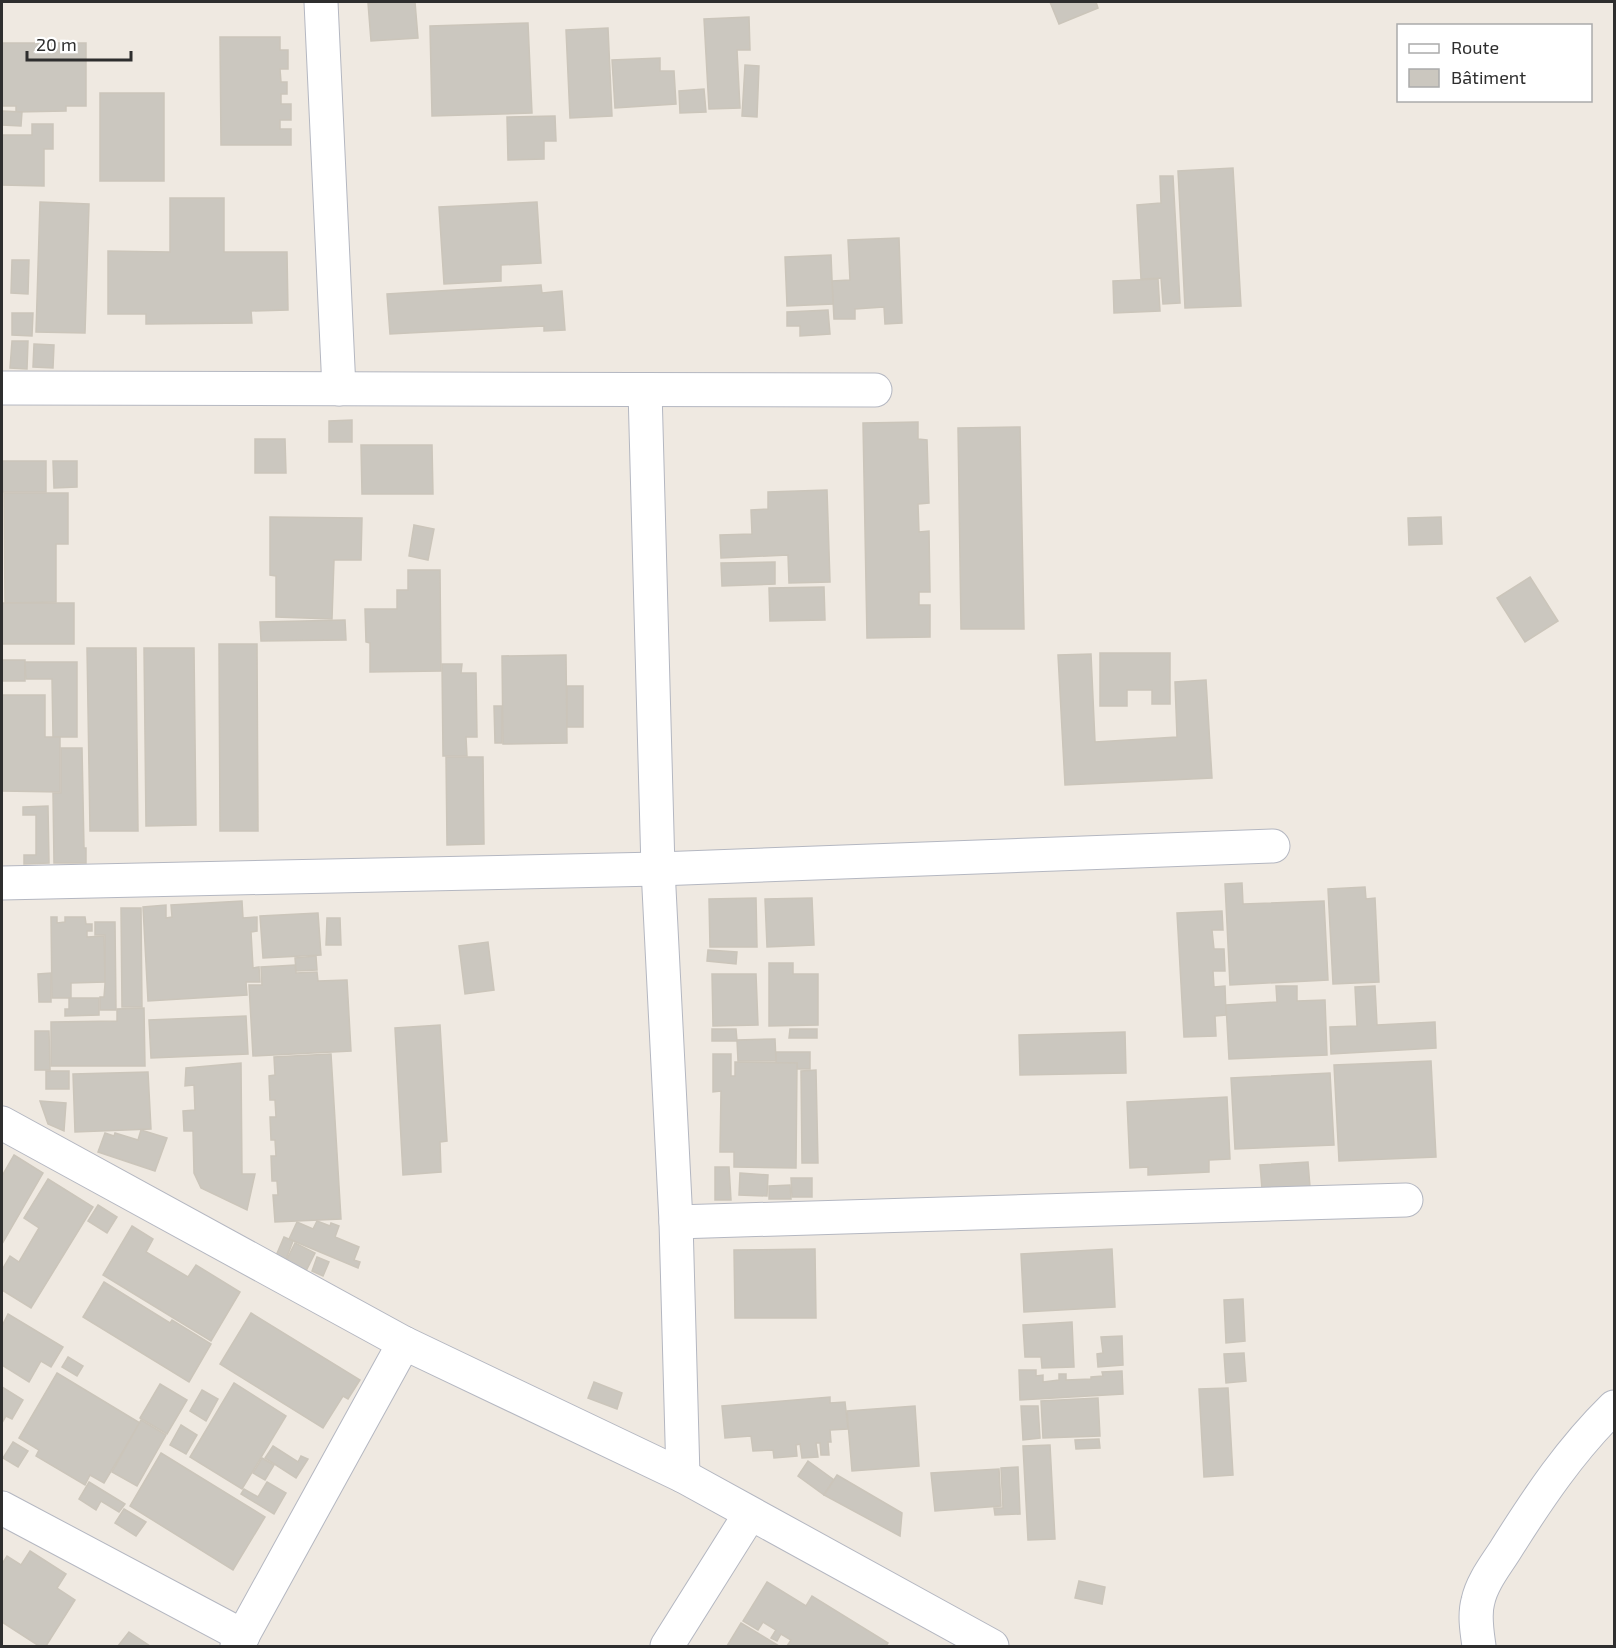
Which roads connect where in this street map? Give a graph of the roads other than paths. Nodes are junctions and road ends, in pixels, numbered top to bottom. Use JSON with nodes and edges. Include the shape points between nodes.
{"nodes":[{"id":1,"x":321,"y":2,"type":"edge"},
{"id":2,"x":2,"y":388,"type":"edge"},
{"id":3,"x":339,"y":389,"type":"junction"},
{"id":4,"x":645,"y":390,"type":"junction"},
{"id":5,"x":875,"y":390,"type":"dead end"},
{"id":6,"x":1273,"y":846,"type":"dead end"},
{"id":7,"x":658,"y":869,"type":"junction"},
{"id":8,"x":2,"y":883,"type":"edge"},
{"id":9,"x":2,"y":1123,"type":"edge"},
{"id":10,"x":1406,"y":1200,"type":"dead end"},
{"id":11,"x":676,"y":1222,"type":"junction"},
{"id":12,"x":404,"y":1343,"type":"junction"},
{"id":13,"x":1614,"y":1407,"type":"edge"},
{"id":14,"x":683,"y":1476,"type":"junction"},
{"id":15,"x":2,"y":1508,"type":"edge"},
{"id":16,"x":750,"y":1514,"type":"junction"},
{"id":17,"x":240,"y":1641,"type":"edge"},
{"id":18,"x":667,"y":1647,"type":"edge"},
{"id":19,"x":992,"y":1647,"type":"edge"},
{"id":20,"x":1479,"y":1647,"type":"edge"}],
"edges":[{"from":1,"to":3,"type":"street"},
{"from":2,"to":3,"type":"street"},
{"from":3,"to":4,"type":"street"},
{"from":4,"to":5,"type":"street"},
{"from":4,"to":7,"type":"street"},
{"from":6,"to":7,"type":"street"},
{"from":7,"to":8,"type":"street"},
{"from":7,"to":11,"type":"street"},
{"from":9,"to":12,"type":"street"},
{"from":10,"to":11,"type":"street"},
{"from":11,"to":14,"type":"street"},
{"from":12,"to":14,"type":"street"},
{"from":12,"to":17,"type":"street"},
{"from":13,"to":20,"type":"street","via":[[1543,1490],[1487,1580],[1477,1601]]},
{"from":14,"to":16,"type":"street"},
{"from":15,"to":17,"type":"street"},
{"from":16,"to":18,"type":"street"},
{"from":16,"to":19,"type":"street"}]}
